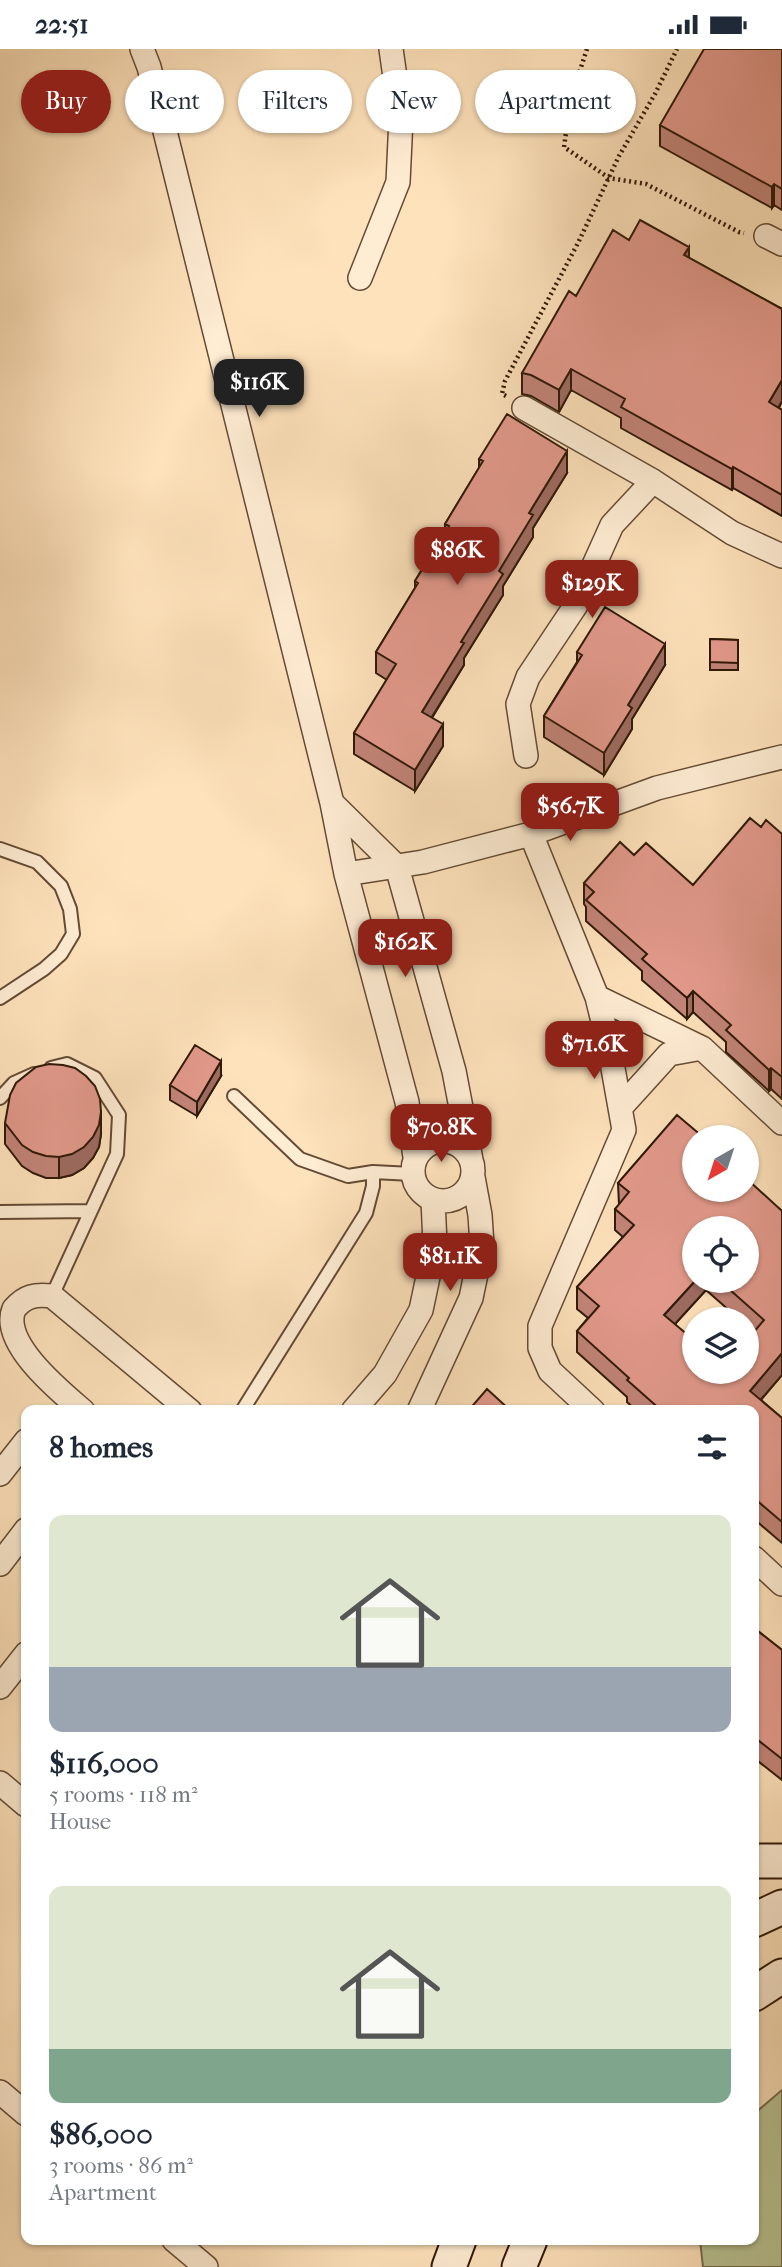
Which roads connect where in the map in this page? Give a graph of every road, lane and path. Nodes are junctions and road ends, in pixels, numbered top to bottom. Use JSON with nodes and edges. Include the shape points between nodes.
{"nodes":[{"id":1,"x":142,"y":49,"type":"edge"},
{"id":2,"x":391,"y":49,"type":"edge"},
{"id":3,"x":587,"y":49,"type":"edge"},
{"id":4,"x":677,"y":49,"type":"edge"},
{"id":5,"x":609,"y":178,"type":"junction"},
{"id":6,"x":774,"y":240,"type":"edge"},
{"id":7,"x":360,"y":278,"type":"dead end"},
{"id":8,"x":524,"y":408,"type":"joint"},
{"id":9,"x":653,"y":481,"type":"junction"},
{"id":10,"x":782,"y":556,"type":"edge"},
{"id":11,"x":526,"y":756,"type":"dead end"},
{"id":12,"x":782,"y":757,"type":"edge"},
{"id":13,"x":332,"y":803,"type":"junction"},
{"id":14,"x":531,"y":834,"type":"junction"},
{"id":15,"x":0,"y":849,"type":"edge"},
{"id":16,"x":397,"y":867,"type":"junction"},
{"id":17,"x":346,"y":874,"type":"junction"},
{"id":18,"x":597,"y":997,"type":"junction"},
{"id":19,"x":0,"y":998,"type":"edge"},
{"id":20,"x":702,"y":1048,"type":"junction"},
{"id":21,"x":234,"y":1096,"type":"dead end"},
{"id":22,"x":0,"y":1098,"type":"edge"},
{"id":23,"x":621,"y":1107,"type":"junction"},
{"id":24,"x":782,"y":1123,"type":"edge"},
{"id":25,"x":414,"y":1165,"type":"junction"},
{"id":26,"x":472,"y":1168,"type":"junction"},
{"id":27,"x":373,"y":1172,"type":"junction"},
{"id":28,"x":433,"y":1200,"type":"junction"},
{"id":29,"x":90,"y":1211,"type":"junction"},
{"id":30,"x":0,"y":1212,"type":"edge"},
{"id":31,"x":52,"y":1296,"type":"junction"},
{"id":32,"x":57,"y":1402,"type":"edge"},
{"id":33,"x":183,"y":1405,"type":"edge"},
{"id":34,"x":246,"y":1405,"type":"edge"},
{"id":35,"x":358,"y":1405,"type":"edge"},
{"id":36,"x":422,"y":1405,"type":"edge"},
{"id":37,"x":587,"y":1405,"type":"edge"},
{"id":38,"x":21,"y":1447,"type":"edge"},
{"id":39,"x":0,"y":1474,"type":"edge"},
{"id":40,"x":21,"y":1537,"type":"edge"},
{"id":41,"x":759,"y":1563,"type":"edge"},
{"id":42,"x":0,"y":1564,"type":"edge"},
{"id":43,"x":782,"y":1584,"type":"edge"},
{"id":44,"x":21,"y":1660,"type":"edge"},
{"id":45,"x":0,"y":1687,"type":"edge"},
{"id":46,"x":0,"y":1783,"type":"edge"},
{"id":47,"x":21,"y":1801,"type":"edge"},
{"id":48,"x":759,"y":1861,"type":"edge"},
{"id":49,"x":782,"y":1861,"type":"edge"},
{"id":50,"x":782,"y":1907,"type":"edge"},
{"id":51,"x":759,"y":1918,"type":"edge"},
{"id":52,"x":759,"y":1931,"type":"edge"},
{"id":53,"x":782,"y":1934,"type":"edge"},
{"id":54,"x":782,"y":1976,"type":"edge"},
{"id":55,"x":759,"y":1991,"type":"edge"},
{"id":56,"x":0,"y":2092,"type":"edge"},
{"id":57,"x":21,"y":2110,"type":"edge"},
{"id":58,"x":180,"y":2245,"type":"edge"},
{"id":59,"x":457,"y":2245,"type":"edge"},
{"id":60,"x":528,"y":2245,"type":"edge"},
{"id":61,"x":206,"y":2267,"type":"edge"},
{"id":62,"x":449,"y":2267,"type":"edge"},
{"id":63,"x":519,"y":2267,"type":"edge"}],
"edges":[{"from":1,"to":13,"type":"street"},
{"from":2,"to":7,"type":"street","via":[[401,119],[397,182]]},
{"from":3,"to":5,"type":"path","via":[[571,98],[564,147]]},
{"from":4,"to":5,"type":"path"},
{"from":5,"to":6,"type":"path","via":[[646,184],[739,232]]},
{"from":5,"to":8,"type":"path","via":[[501,388],[502,394]]},
{"from":8,"to":9,"type":"street"},
{"from":9,"to":10,"type":"street","via":[[732,533]]},
{"from":9,"to":11,"type":"street","via":[[612,525],[576,605],[528,677],[518,705]]},
{"from":12,"to":14,"type":"street","via":[[657,788]]},
{"from":13,"to":16,"type":"street"},
{"from":13,"to":17,"type":"street"},
{"from":14,"to":16,"type":"street"},
{"from":14,"to":18,"type":"street"},
{"from":15,"to":19,"type":"lane","via":[[37,862],[61,886],[73,934],[61,954],[44,969]]},
{"from":16,"to":17,"type":"street"},
{"from":16,"to":26,"type":"street","via":[[454,1071]]},
{"from":17,"to":25,"type":"street","via":[[407,1102]]},
{"from":18,"to":20,"type":"street"},
{"from":18,"to":23,"type":"street"},
{"from":20,"to":23,"type":"street","via":[[669,1054]]},
{"from":20,"to":24,"type":"street"},
{"from":21,"to":27,"type":"lane","via":[[300,1159],[348,1176]]},
{"from":22,"to":29,"type":"lane","via":[[14,1083],[67,1064],[94,1078],[118,1115],[117,1154]]},
{"from":23,"to":37,"type":"street","via":[[624,1130],[540,1326],[540,1348],[550,1371]]},
{"from":25,"to":26,"type":"street","via":[[427,1145],[444,1141],[460,1146]]},
{"from":25,"to":27,"type":"lane"},
{"from":25,"to":28,"type":"street","via":[[419,1190]]},
{"from":26,"to":28,"type":"street","via":[[465,1192],[450,1201]]},
{"from":26,"to":36,"type":"street","via":[[482,1245],[471,1298]]},
{"from":27,"to":34,"type":"lane","via":[[366,1213]]},
{"from":28,"to":35,"type":"street","via":[[435,1244],[421,1310],[385,1374]]},
{"from":29,"to":30,"type":"lane"},
{"from":29,"to":31,"type":"lane"},
{"from":31,"to":32,"type":"street","via":[[23,1299],[10,1314],[7,1329],[20,1357]]},
{"from":31,"to":33,"type":"street"},
{"from":38,"to":39,"type":"street"},
{"from":40,"to":42,"type":"street"},
{"from":41,"to":43,"type":"street"},
{"from":44,"to":45,"type":"street"},
{"from":46,"to":47,"type":"street"},
{"from":48,"to":49,"type":"main road"},
{"from":50,"to":51,"type":"main road"},
{"from":52,"to":53,"type":"main road"},
{"from":54,"to":55,"type":"main road"},
{"from":56,"to":57,"type":"street"},
{"from":58,"to":61,"type":"street"},
{"from":59,"to":62,"type":"main road"},
{"from":60,"to":63,"type":"main road"}]}
